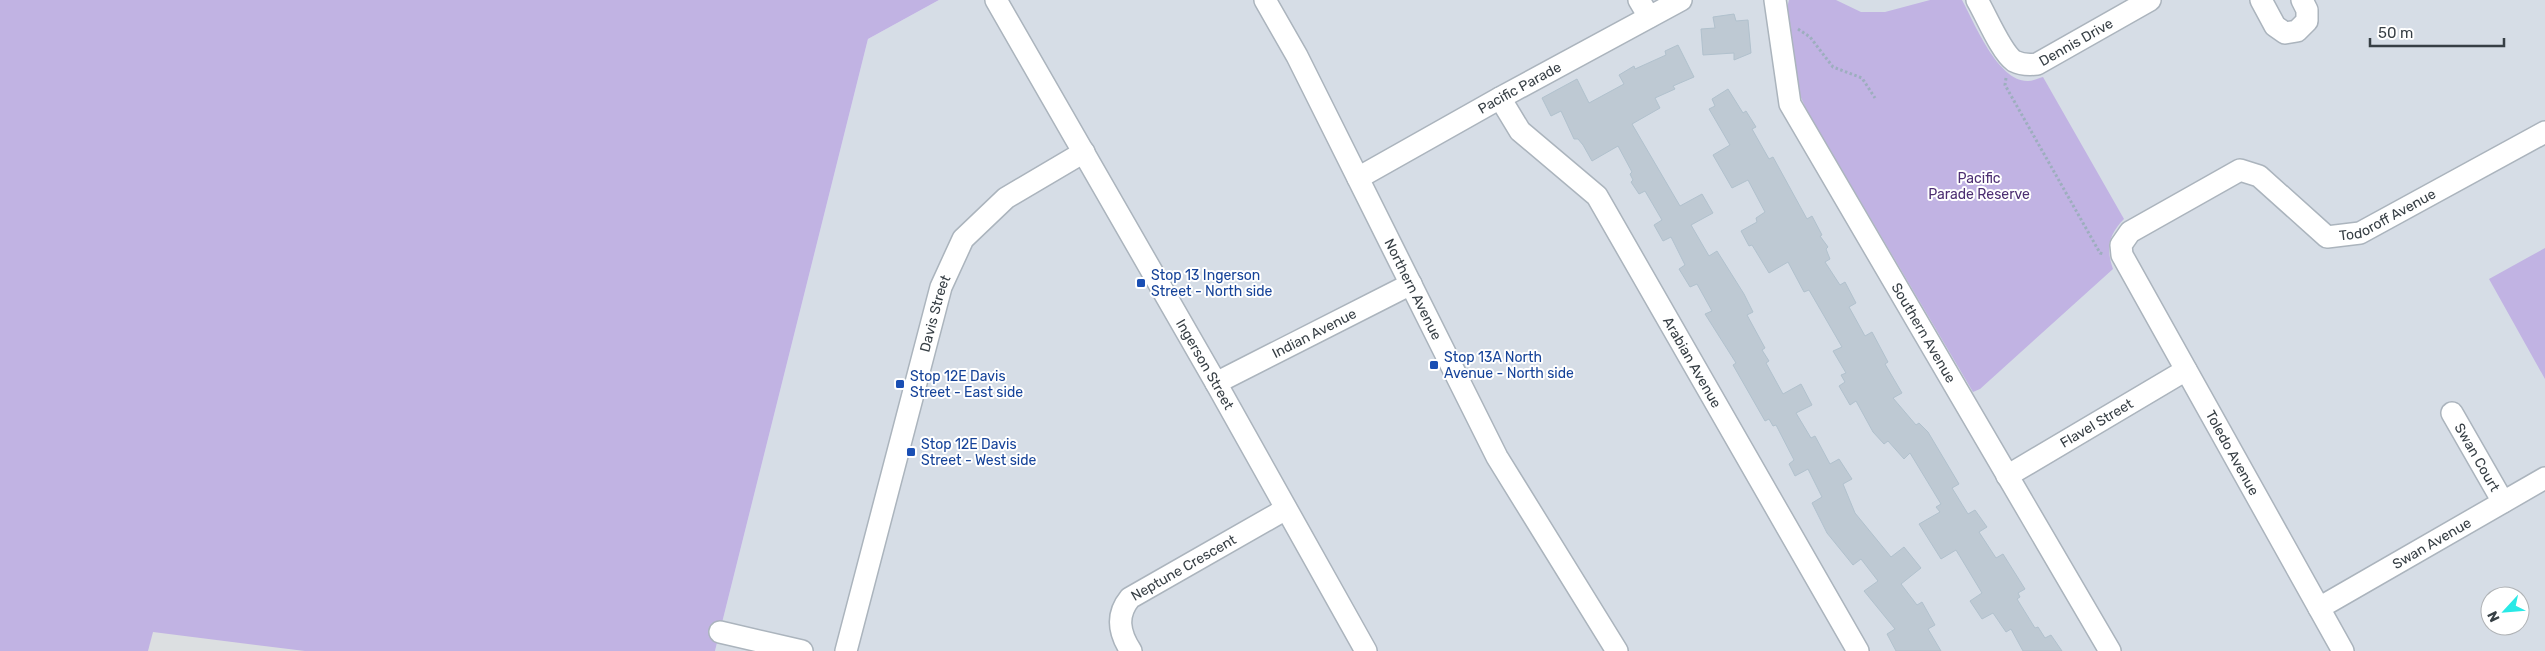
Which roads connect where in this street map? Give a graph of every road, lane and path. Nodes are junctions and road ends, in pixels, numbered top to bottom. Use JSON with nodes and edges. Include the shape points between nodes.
{"nodes":[{"id":1,"x":996,"y":0,"type":"edge"},
{"id":2,"x":1265,"y":0,"type":"edge"},
{"id":3,"x":1681,"y":0,"type":"edge"},
{"id":4,"x":1775,"y":0,"type":"edge"},
{"id":5,"x":1977,"y":0,"type":"edge"},
{"id":6,"x":2150,"y":0,"type":"edge"},
{"id":7,"x":2261,"y":0,"type":"edge"},
{"id":8,"x":2302,"y":0,"type":"edge"},
{"id":9,"x":1644,"y":9,"type":"edge"},
{"id":10,"x":1778,"y":25,"type":"junction"},
{"id":11,"x":2017,"y":60,"type":"junction"},
{"id":12,"x":1500,"y":98,"type":"junction"},
{"id":13,"x":1875,"y":98,"type":"dead end"},
{"id":14,"x":2545,"y":132,"type":"edge"},
{"id":15,"x":1084,"y":152,"type":"junction"},
{"id":16,"x":1358,"y":178,"type":"junction"},
{"id":17,"x":2122,"y":255,"type":"junction"},
{"id":18,"x":1411,"y":284,"type":"junction"},
{"id":19,"x":2186,"y":370,"type":"junction"},
{"id":20,"x":1216,"y":383,"type":"junction"},
{"id":21,"x":2452,"y":413,"type":"dead end"},
{"id":22,"x":2007,"y":476,"type":"junction"},
{"id":23,"x":2545,"y":478,"type":"edge"},
{"id":24,"x":2503,"y":502,"type":"junction"},
{"id":25,"x":1286,"y":509,"type":"junction"},
{"id":26,"x":2319,"y":608,"type":"junction"},
{"id":27,"x":720,"y":632,"type":"dead end"},
{"id":28,"x":802,"y":651,"type":"edge"},
{"id":29,"x":846,"y":651,"type":"edge"},
{"id":30,"x":1130,"y":651,"type":"edge"},
{"id":31,"x":1366,"y":651,"type":"edge"},
{"id":32,"x":1617,"y":651,"type":"edge"},
{"id":33,"x":1858,"y":651,"type":"edge"},
{"id":34,"x":2110,"y":651,"type":"edge"},
{"id":35,"x":2343,"y":651,"type":"edge"}],
"edges":[{"from":1,"to":15,"type":"street","name":"Ingerson Street"},
{"from":2,"to":16,"type":"street","name":"Northern Avenue"},
{"from":3,"to":9,"type":"street","name":"Pacific Parade"},
{"from":4,"to":10,"type":"street","name":"Southern Avenue"},
{"from":5,"to":11,"type":"street"},
{"from":6,"to":11,"type":"street","name":"Dennis Drive","via":[[2037,64]]},
{"from":7,"to":8,"type":"street","via":[[2275,26],[2284,33],[2297,32],[2307,21],[2307,10]]},
{"from":9,"to":12,"type":"street","name":"Pacific Parade"},
{"from":10,"to":13,"type":"path","via":[[1798,29],[1810,37],[1832,67],[1862,78]]},
{"from":10,"to":22,"type":"street","name":"Southern Avenue","via":[[1790,104]]},
{"from":11,"to":17,"type":"path","via":[[2005,85],[2100,254]]},
{"from":12,"to":16,"type":"street","name":"Pacific Parade"},
{"from":12,"to":33,"type":"street","name":"Arabian Avenue","via":[[1520,132],[1597,196]]},
{"from":14,"to":17,"type":"street","name":"Todoroff Avenue","via":[[2360,233],[2326,236],[2259,176],[2240,170],[2130,232],[2121,244]]},
{"from":15,"to":20,"type":"street","name":"Ingerson Street"},
{"from":15,"to":29,"type":"street","name":"Davis Street","via":[[1006,198],[963,240],[941,287]]},
{"from":16,"to":18,"type":"street","name":"Northern Avenue"},
{"from":17,"to":19,"type":"street","name":"Toledo Avenue"},
{"from":18,"to":20,"type":"street","name":"Indian Avenue"},
{"from":18,"to":32,"type":"street","name":"Northern Avenue","via":[[1497,457]]},
{"from":19,"to":22,"type":"street","name":"Flavel Street"},
{"from":19,"to":26,"type":"street","name":"Toledo Avenue"},
{"from":20,"to":25,"type":"street","name":"Ingerson Street"},
{"from":21,"to":24,"type":"street","name":"Swan Court"},
{"from":22,"to":34,"type":"street","name":"Southern Avenue"},
{"from":23,"to":24,"type":"street","name":"Swan Avenue"},
{"from":24,"to":26,"type":"street","name":"Swan Avenue"},
{"from":25,"to":30,"type":"street","name":"Neptune Crescent","via":[[1130,598],[1124,606],[1120,623]]},
{"from":25,"to":31,"type":"street","name":"Ingerson Street"},
{"from":26,"to":35,"type":"street","name":"Toledo Avenue"},
{"from":27,"to":28,"type":"street"}]}
